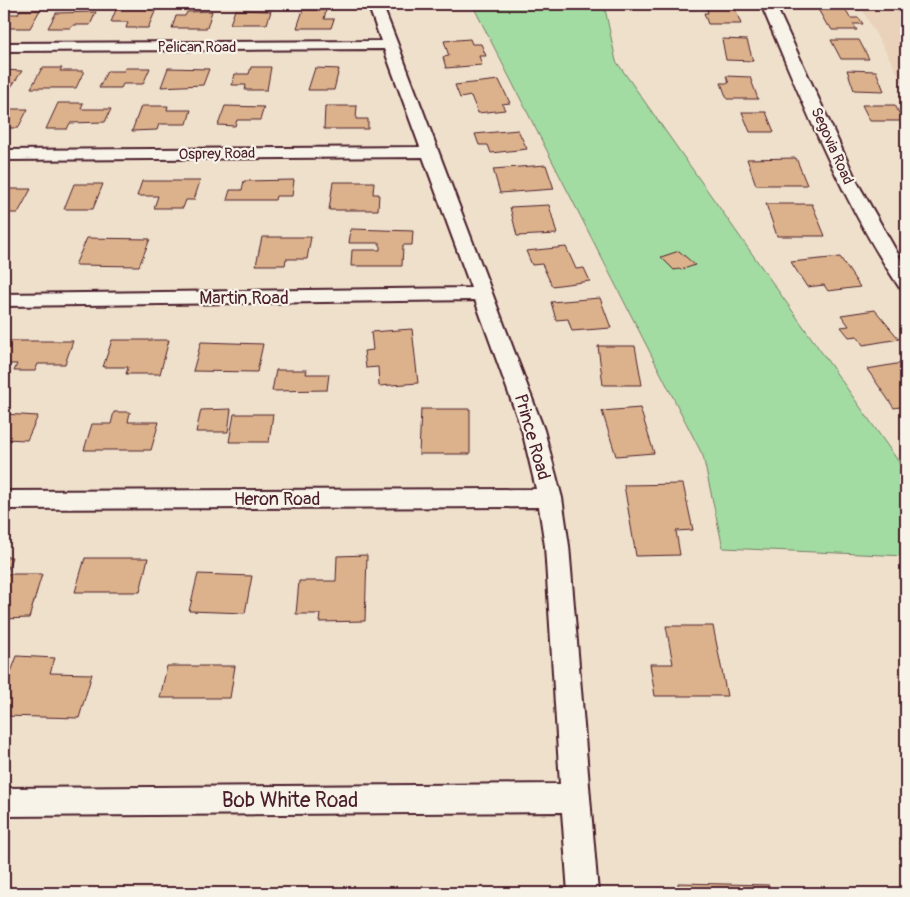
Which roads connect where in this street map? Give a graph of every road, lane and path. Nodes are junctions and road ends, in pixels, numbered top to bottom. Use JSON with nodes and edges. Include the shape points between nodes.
{"nodes":[{"id":1,"x":375,"y":4,"type":"edge"},
{"id":2,"x":768,"y":4,"type":"edge"},
{"id":3,"x":391,"y":45,"type":"junction"},
{"id":4,"x":4,"y":47,"type":"edge"},
{"id":5,"x":430,"y":152,"type":"junction"},
{"id":6,"x":4,"y":155,"type":"edge"},
{"id":7,"x":906,"y":283,"type":"edge"},
{"id":8,"x":484,"y":294,"type":"junction"},
{"id":9,"x":4,"y":300,"type":"edge"},
{"id":10,"x":550,"y":498,"type":"junction"},
{"id":11,"x":4,"y":500,"type":"edge"},
{"id":12,"x":576,"y":798,"type":"junction"},
{"id":13,"x":4,"y":802,"type":"edge"},
{"id":14,"x":583,"y":893,"type":"edge"}],
"edges":[{"from":1,"to":3,"type":"street","name":"Prince Road"},
{"from":2,"to":7,"type":"street","name":"Segovia Road","via":[[858,204]]},
{"from":3,"to":4,"type":"street","name":"Pelican Road"},
{"from":3,"to":5,"type":"street","name":"Prince Road"},
{"from":5,"to":6,"type":"street","name":"Osprey Road"},
{"from":5,"to":8,"type":"street","name":"Prince Road"},
{"from":8,"to":9,"type":"street","name":"Martin Road"},
{"from":8,"to":10,"type":"street","name":"Prince Road","via":[[533,430]]},
{"from":10,"to":11,"type":"street","name":"Heron Road"},
{"from":10,"to":12,"type":"street","name":"Prince Road","via":[[557,546]]},
{"from":12,"to":13,"type":"street","name":"Bob White Road"},
{"from":12,"to":14,"type":"street","name":"Prince Road"}]}
